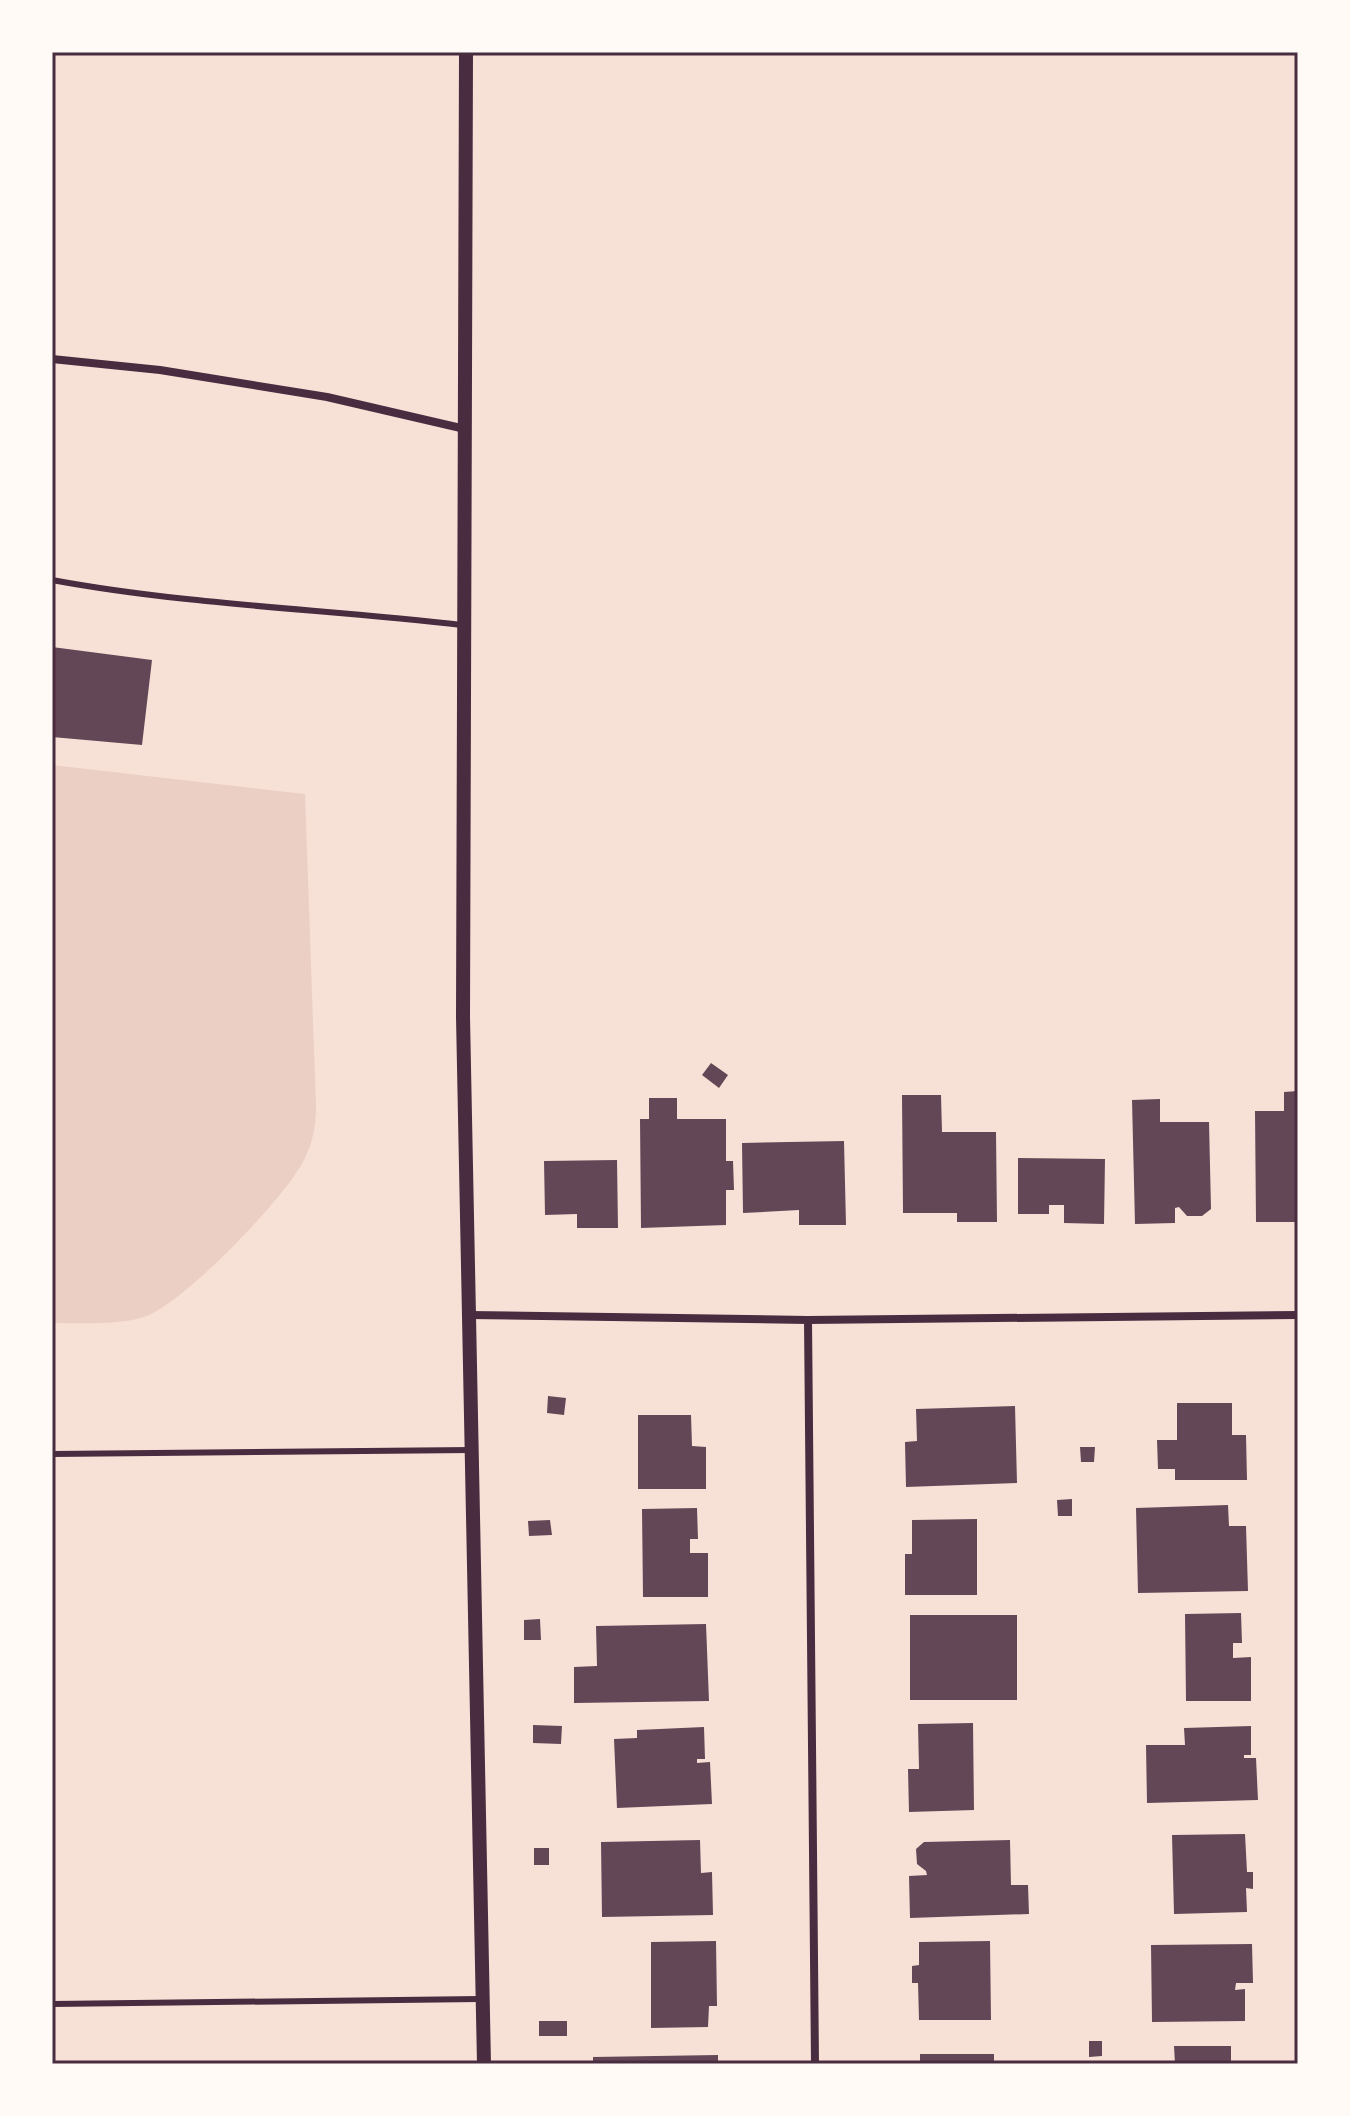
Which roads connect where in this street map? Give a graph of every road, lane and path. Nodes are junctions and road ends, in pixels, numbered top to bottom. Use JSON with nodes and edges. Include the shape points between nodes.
{"nodes":[{"id":1,"x":466,"y":52,"type":"edge"},
{"id":2,"x":52,"y":359,"type":"edge"},
{"id":3,"x":465,"y":429,"type":"junction"},
{"id":4,"x":52,"y":580,"type":"edge"},
{"id":5,"x":465,"y":625,"type":"junction"},
{"id":6,"x":469,"y":1315,"type":"junction"},
{"id":7,"x":1298,"y":1315,"type":"edge"},
{"id":8,"x":808,"y":1320,"type":"junction"},
{"id":9,"x":472,"y":1450,"type":"junction"},
{"id":10,"x":52,"y":1454,"type":"edge"},
{"id":11,"x":483,"y":1999,"type":"junction"},
{"id":12,"x":52,"y":2004,"type":"edge"},
{"id":13,"x":484,"y":2064,"type":"edge"},
{"id":14,"x":815,"y":2064,"type":"edge"}],
"edges":[{"from":1,"to":3,"type":"street"},
{"from":2,"to":3,"type":"street","via":[[327,397]]},
{"from":3,"to":5,"type":"street"},
{"from":4,"to":5,"type":"lane","via":[[265,608]]},
{"from":5,"to":6,"type":"street","via":[[463,1017]]},
{"from":6,"to":8,"type":"street"},
{"from":6,"to":9,"type":"street"},
{"from":7,"to":8,"type":"street"},
{"from":8,"to":14,"type":"street"},
{"from":9,"to":10,"type":"lane"},
{"from":9,"to":11,"type":"street"},
{"from":11,"to":12,"type":"lane"},
{"from":11,"to":13,"type":"street"}]}
